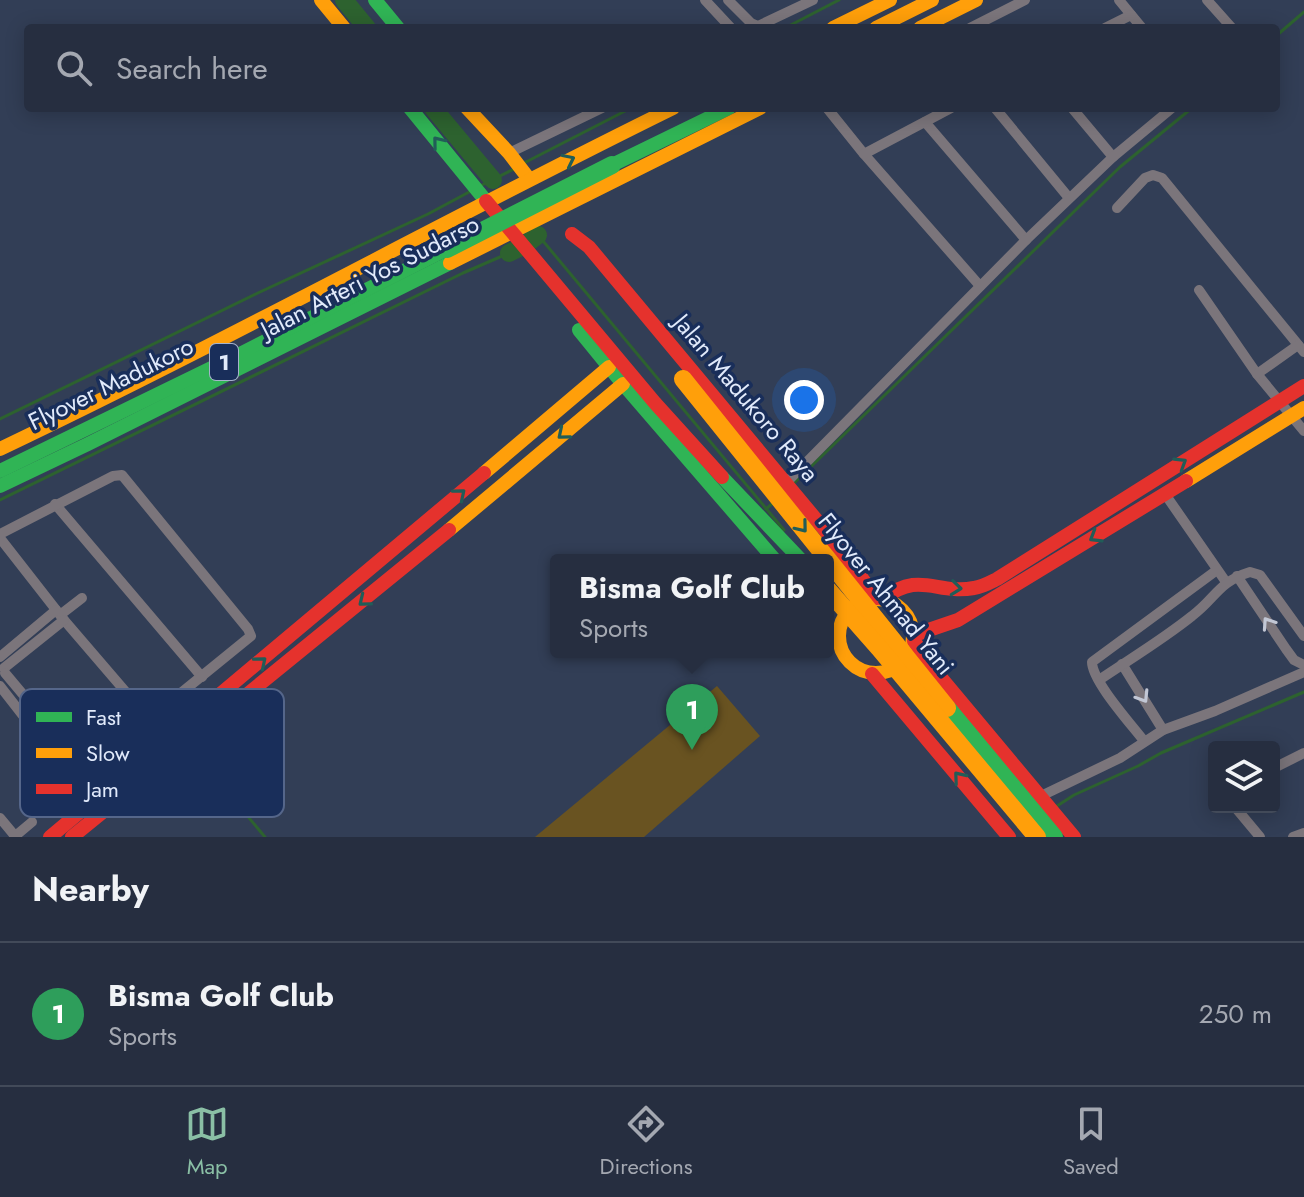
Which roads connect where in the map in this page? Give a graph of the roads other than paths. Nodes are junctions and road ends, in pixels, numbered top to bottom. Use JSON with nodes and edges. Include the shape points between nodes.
{"nodes":[{"id":1,"x":321,"y":0,"type":"edge"},
{"id":2,"x":375,"y":0,"type":"edge"},
{"id":3,"x":705,"y":0,"type":"edge"},
{"id":4,"x":728,"y":0,"type":"edge"},
{"id":5,"x":813,"y":0,"type":"edge"},
{"id":6,"x":890,"y":0,"type":"edge"},
{"id":7,"x":932,"y":0,"type":"edge"},
{"id":8,"x":945,"y":0,"type":"edge"},
{"id":9,"x":976,"y":0,"type":"edge"},
{"id":10,"x":1025,"y":0,"type":"edge"},
{"id":11,"x":1119,"y":0,"type":"edge"},
{"id":12,"x":1207,"y":0,"type":"edge"},
{"id":13,"x":1131,"y":15,"type":"junction"},
{"id":14,"x":341,"y":24,"type":"edge"},
{"id":15,"x":395,"y":24,"type":"edge"},
{"id":16,"x":727,"y":24,"type":"edge"},
{"id":17,"x":753,"y":24,"type":"edge"},
{"id":18,"x":762,"y":24,"type":"edge"},
{"id":19,"x":841,"y":24,"type":"edge"},
{"id":20,"x":884,"y":24,"type":"edge"},
{"id":21,"x":897,"y":24,"type":"edge"},
{"id":22,"x":928,"y":24,"type":"edge"},
{"id":23,"x":978,"y":24,"type":"edge"},
{"id":24,"x":1113,"y":24,"type":"edge"},
{"id":25,"x":1139,"y":24,"type":"edge"},
{"id":26,"x":1228,"y":24,"type":"edge"},
{"id":27,"x":413,"y":112,"type":"edge"},
{"id":28,"x":471,"y":112,"type":"edge"},
{"id":29,"x":596,"y":112,"type":"edge"},
{"id":30,"x":662,"y":112,"type":"edge"},
{"id":31,"x":707,"y":112,"type":"edge"},
{"id":32,"x":720,"y":112,"type":"edge"},
{"id":33,"x":752,"y":112,"type":"edge"},
{"id":34,"x":830,"y":112,"type":"edge"},
{"id":35,"x":944,"y":112,"type":"edge"},
{"id":36,"x":998,"y":112,"type":"edge"},
{"id":37,"x":1075,"y":112,"type":"edge"},
{"id":38,"x":1167,"y":112,"type":"edge"},
{"id":39,"x":925,"y":122,"type":"junction"},
{"id":40,"x":864,"y":154,"type":"junction"},
{"id":41,"x":1113,"y":157,"type":"junction"},
{"id":42,"x":611,"y":162,"type":"junction"},
{"id":43,"x":518,"y":165,"type":"junction"},
{"id":44,"x":482,"y":196,"type":"junction"},
{"id":45,"x":1069,"y":198,"type":"junction"},
{"id":46,"x":1117,"y":208,"type":"dead end"},
{"id":47,"x":554,"y":211,"type":"junction"},
{"id":48,"x":512,"y":232,"type":"junction"},
{"id":49,"x":572,"y":234,"type":"junction"},
{"id":50,"x":1026,"y":240,"type":"junction"},
{"id":51,"x":445,"y":246,"type":"junction"},
{"id":52,"x":536,"y":261,"type":"junction"},
{"id":53,"x":980,"y":286,"type":"junction"},
{"id":54,"x":1199,"y":290,"type":"dead end"},
{"id":55,"x":1301,"y":348,"type":"edge"},
{"id":56,"x":609,"y":367,"type":"junction"},
{"id":57,"x":1257,"y":374,"type":"junction"},
{"id":58,"x":683,"y":379,"type":"joint"},
{"id":59,"x":623,"y":384,"type":"junction"},
{"id":60,"x":1304,"y":386,"type":"edge"},
{"id":61,"x":1292,"y":408,"type":"edge"},
{"id":62,"x":1304,"y":431,"type":"edge"},
{"id":63,"x":0,"y":449,"type":"edge"},
{"id":64,"x":0,"y":465,"type":"edge"},
{"id":65,"x":0,"y":471,"type":"edge"},
{"id":66,"x":0,"y":486,"type":"edge"},
{"id":67,"x":791,"y":489,"type":"junction"},
{"id":68,"x":1165,"y":494,"type":"junction"},
{"id":69,"x":55,"y":504,"type":"junction"},
{"id":70,"x":0,"y":536,"type":"edge"},
{"id":71,"x":770,"y":554,"type":"edge"},
{"id":72,"x":795,"y":554,"type":"edge"},
{"id":73,"x":823,"y":554,"type":"edge"},
{"id":74,"x":834,"y":567,"type":"edge"},
{"id":75,"x":1217,"y":570,"type":"junction"},
{"id":76,"x":1232,"y":579,"type":"junction"},
{"id":77,"x":834,"y":597,"type":"edge"},
{"id":78,"x":82,"y":598,"type":"dead end"},
{"id":79,"x":875,"y":599,"type":"junction"},
{"id":80,"x":60,"y":615,"type":"junction"},
{"id":81,"x":834,"y":627,"type":"edge"},
{"id":82,"x":1142,"y":627,"type":"junction"},
{"id":83,"x":834,"y":631,"type":"edge"},
{"id":84,"x":1304,"y":636,"type":"edge"},
{"id":85,"x":912,"y":644,"type":"junction"},
{"id":86,"x":1155,"y":644,"type":"junction"},
{"id":87,"x":1122,"y":664,"type":"junction"},
{"id":88,"x":1304,"y":665,"type":"edge"},
{"id":89,"x":2,"y":672,"type":"edge"},
{"id":90,"x":1304,"y":672,"type":"edge"},
{"id":91,"x":872,"y":674,"type":"junction"},
{"id":92,"x":202,"y":677,"type":"junction"},
{"id":93,"x":1099,"y":680,"type":"junction"},
{"id":94,"x":123,"y":689,"type":"edge"},
{"id":95,"x":187,"y":689,"type":"edge"},
{"id":96,"x":228,"y":689,"type":"edge"},
{"id":97,"x":256,"y":689,"type":"edge"},
{"id":98,"x":20,"y":693,"type":"edge"},
{"id":99,"x":20,"y":701,"type":"edge"},
{"id":100,"x":1163,"y":730,"type":"junction"},
{"id":101,"x":1144,"y":741,"type":"junction"},
{"id":102,"x":1304,"y":753,"type":"edge"},
{"id":103,"x":1280,"y":765,"type":"edge"},
{"id":104,"x":1040,"y":800,"type":"junction"},
{"id":105,"x":1240,"y":813,"type":"edge"},
{"id":106,"x":75,"y":817,"type":"edge"},
{"id":107,"x":97,"y":817,"type":"edge"},
{"id":108,"x":0,"y":818,"type":"edge"},
{"id":109,"x":32,"y":822,"type":"dead end"},
{"id":110,"x":1007,"y":827,"type":"edge"},
{"id":111,"x":1304,"y":833,"type":"edge"},
{"id":112,"x":14,"y":837,"type":"edge"},
{"id":113,"x":50,"y":837,"type":"edge"},
{"id":114,"x":72,"y":837,"type":"edge"},
{"id":115,"x":1037,"y":837,"type":"edge"},
{"id":116,"x":1054,"y":837,"type":"edge"},
{"id":117,"x":1074,"y":837,"type":"edge"},
{"id":118,"x":1260,"y":837,"type":"edge"},
{"id":119,"x":1293,"y":837,"type":"edge"}],
"edges":[{"from":1,"to":14,"type":"main road"},
{"from":2,"to":15,"type":"main road"},
{"from":3,"to":16,"type":"street"},
{"from":4,"to":17,"type":"street"},
{"from":5,"to":18,"type":"street"},
{"from":6,"to":19,"type":"main road"},
{"from":7,"to":20,"type":"main road"},
{"from":8,"to":21,"type":"main road"},
{"from":9,"to":22,"type":"main road"},
{"from":10,"to":23,"type":"street"},
{"from":11,"to":13,"type":"street"},
{"from":12,"to":26,"type":"street"},
{"from":13,"to":24,"type":"street"},
{"from":13,"to":25,"type":"street"},
{"from":44,"to":27,"type":"main road","one_way":true},
{"from":28,"to":43,"type":"main road","name":"Jalan Madukoro Raya"},
{"from":29,"to":43,"type":"street"},
{"from":43,"to":30,"type":"main road","one_way":true},
{"from":31,"to":42,"type":"main road","name":"Flyover Madukoro","number":"1"},
{"from":32,"to":42,"type":"main road","name":"Flyover Madukoro","number":"1"},
{"from":33,"to":47,"type":"main road","name":"Jalan Arteri Yos Sudarso"},
{"from":34,"to":40,"type":"street"},
{"from":35,"to":39,"type":"street"},
{"from":36,"to":45,"type":"street"},
{"from":37,"to":41,"type":"street"},
{"from":38,"to":41,"type":"street"},
{"from":39,"to":40,"type":"street"},
{"from":39,"to":50,"type":"street"},
{"from":40,"to":53,"type":"street"},
{"from":41,"to":45,"type":"street"},
{"from":42,"to":51,"type":"main road","name":"Flyover Madukoro","number":"1","bridge":true},
{"from":43,"to":44,"type":"main road"},
{"from":43,"to":47,"type":"main road","name":"Jalan Madukoro Raya"},
{"from":44,"to":48,"type":"main road"},
{"from":44,"to":63,"type":"main road"},
{"from":45,"to":50,"type":"street"},
{"from":46,"to":55,"type":"street","via":[[1145,178],[1162,178]]},
{"from":47,"to":48,"type":"main road","name":"Jalan Arteri Yos Sudarso"},
{"from":47,"to":49,"type":"main road","name":"Jalan Madukoro Raya"},
{"from":48,"to":52,"type":"main road"},
{"from":48,"to":66,"type":"main road","name":"Jalan Arteri Yos Sudarso"},
{"from":49,"to":58,"type":"main road","name":"Jalan Madukoro Raya"},
{"from":49,"to":67,"type":"main road","name":"Jalan Madukoro Raya","via":[[589,247]]},
{"from":50,"to":53,"type":"street"},
{"from":51,"to":64,"type":"main road","name":"Flyover Madukoro","number":"1"},
{"from":51,"to":65,"type":"main road","name":"Flyover Madukoro","number":"1"},
{"from":52,"to":56,"type":"main road","via":[[548,290]]},
{"from":52,"to":72,"type":"main road","name":"Flyover Ahmad Yani","via":[[655,403]]},
{"from":53,"to":67,"type":"street"},
{"from":54,"to":57,"type":"street"},
{"from":55,"to":57,"type":"street"},
{"from":56,"to":59,"type":"main road"},
{"from":96,"to":56,"type":"main road","one_way":true},
{"from":57,"to":61,"type":"street"},
{"from":58,"to":73,"type":"main road","name":"Flyover Ahmad Yani","one_way":true,"bridge":true},
{"from":59,"to":71,"type":"main road"},
{"from":59,"to":97,"type":"main road","one_way":true},
{"from":60,"to":61,"type":"main road"},
{"from":61,"to":62,"type":"street"},
{"from":61,"to":68,"type":"main road"},
{"from":79,"to":61,"type":"main road","one_way":true,"via":[[911,584],[982,586]]},
{"from":67,"to":79,"type":"main road","name":"Jalan Madukoro Raya"},
{"from":68,"to":75,"type":"street"},
{"from":68,"to":85,"type":"main road","one_way":true},
{"from":69,"to":70,"type":"street"},
{"from":69,"to":92,"type":"street"},
{"from":69,"to":92,"type":"street","via":[[113,476],[125,478],[251,633]]},
{"from":70,"to":80,"type":"street"},
{"from":74,"to":116,"type":"main road","name":"Flyover Ahmad Yani","one_way":true,"bridge":true},
{"from":75,"to":76,"type":"street"},
{"from":75,"to":82,"type":"street"},
{"from":76,"to":84,"type":"street","via":[[1258,573]]},
{"from":76,"to":86,"type":"street"},
{"from":88,"to":76,"type":"street","one_way":true,"via":[[1294,660]]},
{"from":77,"to":115,"type":"main road","name":"Flyover Ahmad Yani","bridge":true},
{"from":78,"to":80,"type":"street"},
{"from":79,"to":81,"type":"main road","bridge":true,"via":[[855,605]]},
{"from":79,"to":85,"type":"main road","via":[[905,612]]},
{"from":80,"to":89,"type":"street"},
{"from":80,"to":94,"type":"street"},
{"from":82,"to":86,"type":"street"},
{"from":82,"to":93,"type":"street","via":[[1092,662]]},
{"from":83,"to":91,"type":"main road","via":[[846,659]]},
{"from":85,"to":91,"type":"main road","bridge":true,"via":[[901,665]]},
{"from":85,"to":104,"type":"main road"},
{"from":86,"to":87,"type":"street"},
{"from":87,"to":93,"type":"street"},
{"from":87,"to":100,"type":"street","one_way":true},
{"from":89,"to":98,"type":"street"},
{"from":89,"to":99,"type":"street"},
{"from":90,"to":100,"type":"street"},
{"from":110,"to":91,"type":"main road","one_way":true},
{"from":92,"to":95,"type":"street"},
{"from":93,"to":101,"type":"street"},
{"from":100,"to":101,"type":"street"},
{"from":101,"to":104,"type":"street"},
{"from":102,"to":103,"type":"street"},
{"from":104,"to":110,"type":"main road","bridge":true},
{"from":104,"to":117,"type":"main road"},
{"from":105,"to":118,"type":"street"},
{"from":106,"to":113,"type":"main road"},
{"from":107,"to":114,"type":"main road","one_way":true},
{"from":108,"to":112,"type":"street"},
{"from":109,"to":112,"type":"street"},
{"from":111,"to":119,"type":"street"}]}
